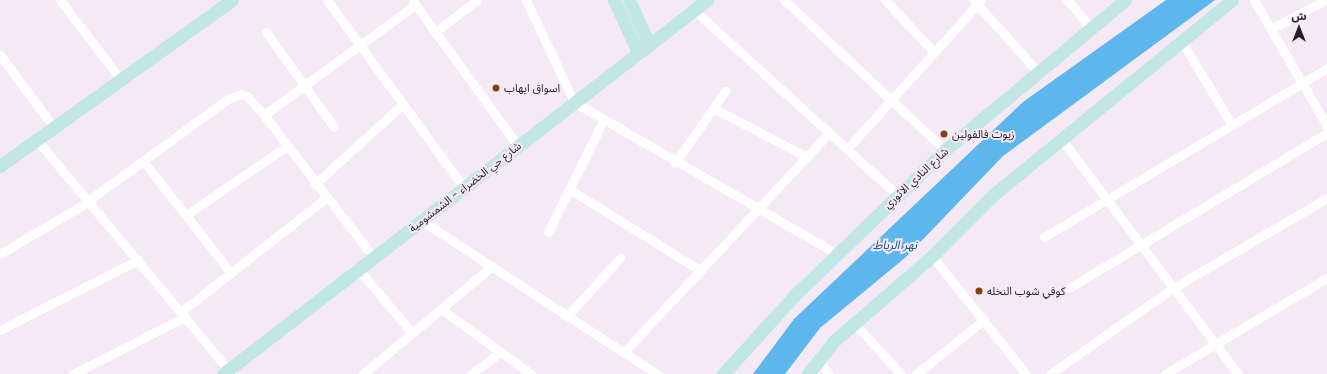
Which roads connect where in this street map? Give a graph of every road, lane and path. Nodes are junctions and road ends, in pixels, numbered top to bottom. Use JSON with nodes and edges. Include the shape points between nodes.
{"nodes":[{"id":1,"x":60,"y":0,"type":"edge"},
{"id":2,"x":232,"y":0,"type":"edge"},
{"id":3,"x":327,"y":0,"type":"edge"},
{"id":4,"x":477,"y":0,"type":"edge"},
{"id":5,"x":526,"y":0,"type":"edge"},
{"id":6,"x":614,"y":0,"type":"edge"},
{"id":7,"x":629,"y":0,"type":"edge"},
{"id":8,"x":707,"y":0,"type":"edge"},
{"id":9,"x":784,"y":0,"type":"edge"},
{"id":10,"x":885,"y":0,"type":"edge"},
{"id":11,"x":1067,"y":0,"type":"edge"},
{"id":12,"x":1125,"y":0,"type":"edge"},
{"id":13,"x":1232,"y":0,"type":"edge"},
{"id":14,"x":1254,"y":0,"type":"edge"},
{"id":15,"x":1326,"y":0,"type":"edge"},
{"id":16,"x":977,"y":1,"type":"edge"},
{"id":17,"x":414,"y":2,"type":"edge"},
{"id":18,"x":694,"y":10,"type":"junction"},
{"id":19,"x":1090,"y":26,"type":"junction"},
{"id":20,"x":1271,"y":29,"type":"junction"},
{"id":21,"x":266,"y":32,"type":"dead end"},
{"id":22,"x":435,"y":32,"type":"junction"},
{"id":23,"x":1182,"y":42,"type":"junction"},
{"id":24,"x":359,"y":44,"type":"junction"},
{"id":25,"x":649,"y":44,"type":"junction"},
{"id":26,"x":638,"y":52,"type":"junction"},
{"id":27,"x":934,"y":52,"type":"junction"},
{"id":28,"x":0,"y":55,"type":"edge"},
{"id":29,"x":1327,"y":68,"type":"edge"},
{"id":30,"x":1037,"y":71,"type":"junction"},
{"id":31,"x":120,"y":80,"type":"junction"},
{"id":32,"x":1302,"y":83,"type":"junction"},
{"id":33,"x":304,"y":85,"type":"junction"},
{"id":34,"x":725,"y":91,"type":"dead end"},
{"id":35,"x":891,"y":100,"type":"junction"},
{"id":36,"x":574,"y":102,"type":"junction"},
{"id":37,"x":403,"y":104,"type":"junction"},
{"id":38,"x":713,"y":108,"type":"junction"},
{"id":39,"x":264,"y":116,"type":"junction"},
{"id":40,"x":603,"y":121,"type":"junction"},
{"id":41,"x":1232,"y":125,"type":"junction"},
{"id":42,"x":1327,"y":126,"type":"edge"},
{"id":43,"x":334,"y":127,"type":"dead end"},
{"id":44,"x":54,"y":128,"type":"junction"},
{"id":45,"x":829,"y":133,"type":"junction"},
{"id":46,"x":1327,"y":133,"type":"edge"},
{"id":47,"x":1060,"y":137,"type":"junction"},
{"id":48,"x":37,"y":140,"type":"junction"},
{"id":49,"x":287,"y":146,"type":"junction"},
{"id":50,"x":518,"y":146,"type":"junction"},
{"id":51,"x":847,"y":150,"type":"junction"},
{"id":52,"x":945,"y":150,"type":"junction"},
{"id":53,"x":807,"y":157,"type":"junction"},
{"id":54,"x":144,"y":162,"type":"junction"},
{"id":55,"x":675,"y":163,"type":"junction"},
{"id":56,"x":0,"y":166,"type":"edge"},
{"id":57,"x":315,"y":184,"type":"junction"},
{"id":58,"x":464,"y":188,"type":"junction"},
{"id":59,"x":569,"y":189,"type":"junction"},
{"id":60,"x":897,"y":195,"type":"junction"},
{"id":61,"x":326,"y":198,"type":"junction"},
{"id":62,"x":1327,"y":198,"type":"edge"},
{"id":63,"x":1107,"y":200,"type":"junction"},
{"id":64,"x":88,"y":201,"type":"junction"},
{"id":65,"x":758,"y":210,"type":"junction"},
{"id":66,"x":186,"y":215,"type":"junction"},
{"id":67,"x":422,"y":221,"type":"junction"},
{"id":68,"x":548,"y":232,"type":"dead end"},
{"id":69,"x":1044,"y":238,"type":"dead end"},
{"id":70,"x":1140,"y":244,"type":"junction"},
{"id":71,"x":0,"y":254,"type":"edge"},
{"id":72,"x":837,"y":254,"type":"junction"},
{"id":73,"x":932,"y":256,"type":"junction"},
{"id":74,"x":374,"y":258,"type":"junction"},
{"id":75,"x":620,"y":258,"type":"dead end"},
{"id":76,"x":138,"y":260,"type":"junction"},
{"id":77,"x":492,"y":266,"type":"junction"},
{"id":78,"x":358,"y":270,"type":"junction"},
{"id":79,"x":701,"y":271,"type":"junction"},
{"id":80,"x":231,"y":273,"type":"junction"},
{"id":81,"x":1327,"y":278,"type":"edge"},
{"id":82,"x":1068,"y":288,"type":"dead end"},
{"id":83,"x":1173,"y":288,"type":"junction"},
{"id":84,"x":441,"y":309,"type":"junction"},
{"id":85,"x":183,"y":315,"type":"junction"},
{"id":86,"x":567,"y":316,"type":"junction"},
{"id":87,"x":984,"y":320,"type":"junction"},
{"id":88,"x":854,"y":323,"type":"junction"},
{"id":89,"x":0,"y":330,"type":"edge"},
{"id":90,"x":412,"y":333,"type":"junction"},
{"id":91,"x":1216,"y":344,"type":"junction"},
{"id":92,"x":500,"y":352,"type":"junction"},
{"id":93,"x":624,"y":352,"type":"junction"},
{"id":94,"x":818,"y":360,"type":"junction"},
{"id":95,"x":228,"y":373,"type":"edge"},
{"id":96,"x":73,"y":374,"type":"edge"},
{"id":97,"x":363,"y":374,"type":"edge"},
{"id":98,"x":471,"y":374,"type":"edge"},
{"id":99,"x":531,"y":374,"type":"edge"},
{"id":100,"x":657,"y":374,"type":"edge"},
{"id":101,"x":723,"y":374,"type":"edge"},
{"id":102,"x":808,"y":374,"type":"edge"},
{"id":103,"x":829,"y":374,"type":"edge"},
{"id":104,"x":900,"y":374,"type":"edge"},
{"id":105,"x":916,"y":374,"type":"edge"},
{"id":106,"x":1026,"y":374,"type":"edge"},
{"id":107,"x":1050,"y":374,"type":"edge"},
{"id":108,"x":1166,"y":374,"type":"edge"},
{"id":109,"x":1238,"y":374,"type":"edge"}],
"edges":[{"from":1,"to":31,"type":"street"},
{"from":2,"to":31,"type":"street"},
{"from":3,"to":24,"type":"street"},
{"from":4,"to":22,"type":"street"},
{"from":5,"to":36,"type":"street"},
{"from":6,"to":26,"type":"street"},
{"from":7,"to":25,"type":"street"},
{"from":8,"to":18,"type":"street","name":"شارع حي الخضراء - الشمشومية"},
{"from":9,"to":35,"type":"street"},
{"from":10,"to":27,"type":"street"},
{"from":11,"to":19,"type":"street"},
{"from":12,"to":19,"type":"street","name":"شارع النادي الاثوري"},
{"from":13,"to":23,"type":"street"},
{"from":14,"to":20,"type":"street"},
{"from":15,"to":20,"type":"street"},
{"from":16,"to":27,"type":"street"},
{"from":16,"to":30,"type":"street"},
{"from":17,"to":22,"type":"street"},
{"from":17,"to":24,"type":"street"},
{"from":18,"to":25,"type":"street","name":"شارع حي الخضراء - الشمشومية"},
{"from":18,"to":45,"type":"street"},
{"from":19,"to":30,"type":"street","name":"شارع النادي الاثوري"},
{"from":20,"to":32,"type":"street"},
{"from":21,"to":33,"type":"street"},
{"from":22,"to":50,"type":"street"},
{"from":23,"to":41,"type":"street"},
{"from":23,"to":47,"type":"street"},
{"from":24,"to":33,"type":"street"},
{"from":24,"to":37,"type":"street"},
{"from":25,"to":26,"type":"street","name":"شارع حي الخضراء - الشمشومية"},
{"from":26,"to":36,"type":"street","name":"شارع حي الخضراء - الشمشومية"},
{"from":27,"to":35,"type":"street"},
{"from":28,"to":44,"type":"street"},
{"from":29,"to":32,"type":"street"},
{"from":30,"to":52,"type":"street","name":"شارع النادي الاثوري"},
{"from":31,"to":44,"type":"street"},
{"from":32,"to":41,"type":"street"},
{"from":32,"to":42,"type":"street"},
{"from":33,"to":39,"type":"street"},
{"from":33,"to":43,"type":"street"},
{"from":34,"to":38,"type":"street"},
{"from":35,"to":51,"type":"street"},
{"from":35,"to":52,"type":"street"},
{"from":36,"to":40,"type":"street"},
{"from":36,"to":50,"type":"street","name":"شارع حي الخضراء - الشمشومية"},
{"from":37,"to":57,"type":"street"},
{"from":37,"to":58,"type":"street"},
{"from":38,"to":53,"type":"street"},
{"from":38,"to":55,"type":"street"},
{"from":39,"to":49,"type":"street"},
{"from":39,"to":54,"type":"street","via":[[247,96],[234,96]]},
{"from":40,"to":55,"type":"street"},
{"from":40,"to":59,"type":"street"},
{"from":41,"to":63,"type":"street"},
{"from":44,"to":48,"type":"street"},
{"from":45,"to":51,"type":"street"},
{"from":45,"to":53,"type":"street"},
{"from":46,"to":70,"type":"street"},
{"from":47,"to":63,"type":"street"},
{"from":47,"to":73,"type":"street","via":[[994,195]]},
{"from":48,"to":56,"type":"street"},
{"from":48,"to":64,"type":"street"},
{"from":49,"to":57,"type":"street"},
{"from":49,"to":66,"type":"street"},
{"from":50,"to":58,"type":"street","name":"شارع حي الخضراء - الشمشومية"},
{"from":51,"to":60,"type":"street"},
{"from":52,"to":60,"type":"street","name":"شارع النادي الاثوري"},
{"from":53,"to":65,"type":"street"},
{"from":54,"to":64,"type":"street"},
{"from":54,"to":66,"type":"street"},
{"from":55,"to":65,"type":"street"},
{"from":57,"to":61,"type":"street"},
{"from":58,"to":67,"type":"street","name":"شارع حي الخضراء - الشمشومية"},
{"from":59,"to":68,"type":"street"},
{"from":59,"to":79,"type":"street"},
{"from":60,"to":72,"type":"street","name":"شارع النادي الاثوري"},
{"from":61,"to":74,"type":"street"},
{"from":61,"to":80,"type":"street"},
{"from":62,"to":83,"type":"street"},
{"from":63,"to":69,"type":"street"},
{"from":63,"to":70,"type":"street"},
{"from":64,"to":71,"type":"street"},
{"from":64,"to":76,"type":"street"},
{"from":65,"to":72,"type":"street"},
{"from":65,"to":79,"type":"street"},
{"from":66,"to":80,"type":"street"},
{"from":67,"to":74,"type":"street","name":"شارع حي الخضراء - الشمشومية"},
{"from":67,"to":77,"type":"street"},
{"from":70,"to":82,"type":"street"},
{"from":70,"to":83,"type":"street"},
{"from":72,"to":101,"type":"street","name":"شارع النادي الاثوري"},
{"from":73,"to":87,"type":"street"},
{"from":73,"to":88,"type":"street"},
{"from":74,"to":78,"type":"street","name":"شارع حي الخضراء - الشمشومية"},
{"from":75,"to":86,"type":"street"},
{"from":76,"to":85,"type":"street"},
{"from":76,"to":89,"type":"street"},
{"from":77,"to":84,"type":"street"},
{"from":77,"to":86,"type":"street"},
{"from":78,"to":90,"type":"street"},
{"from":78,"to":95,"type":"street","name":"شارع حي الخضراء - الشمشومية"},
{"from":79,"to":93,"type":"street"},
{"from":80,"to":85,"type":"street"},
{"from":81,"to":91,"type":"street"},
{"from":83,"to":91,"type":"street"},
{"from":83,"to":107,"type":"street"},
{"from":84,"to":90,"type":"street"},
{"from":84,"to":92,"type":"street"},
{"from":85,"to":95,"type":"street"},
{"from":85,"to":96,"type":"street"},
{"from":86,"to":93,"type":"street"},
{"from":87,"to":105,"type":"street"},
{"from":87,"to":106,"type":"street"},
{"from":88,"to":94,"type":"street"},
{"from":88,"to":104,"type":"street"},
{"from":90,"to":97,"type":"street"},
{"from":91,"to":108,"type":"street"},
{"from":91,"to":109,"type":"street"},
{"from":92,"to":98,"type":"street"},
{"from":92,"to":99,"type":"street"},
{"from":93,"to":100,"type":"street"},
{"from":94,"to":102,"type":"street"},
{"from":94,"to":103,"type":"street"}]}
